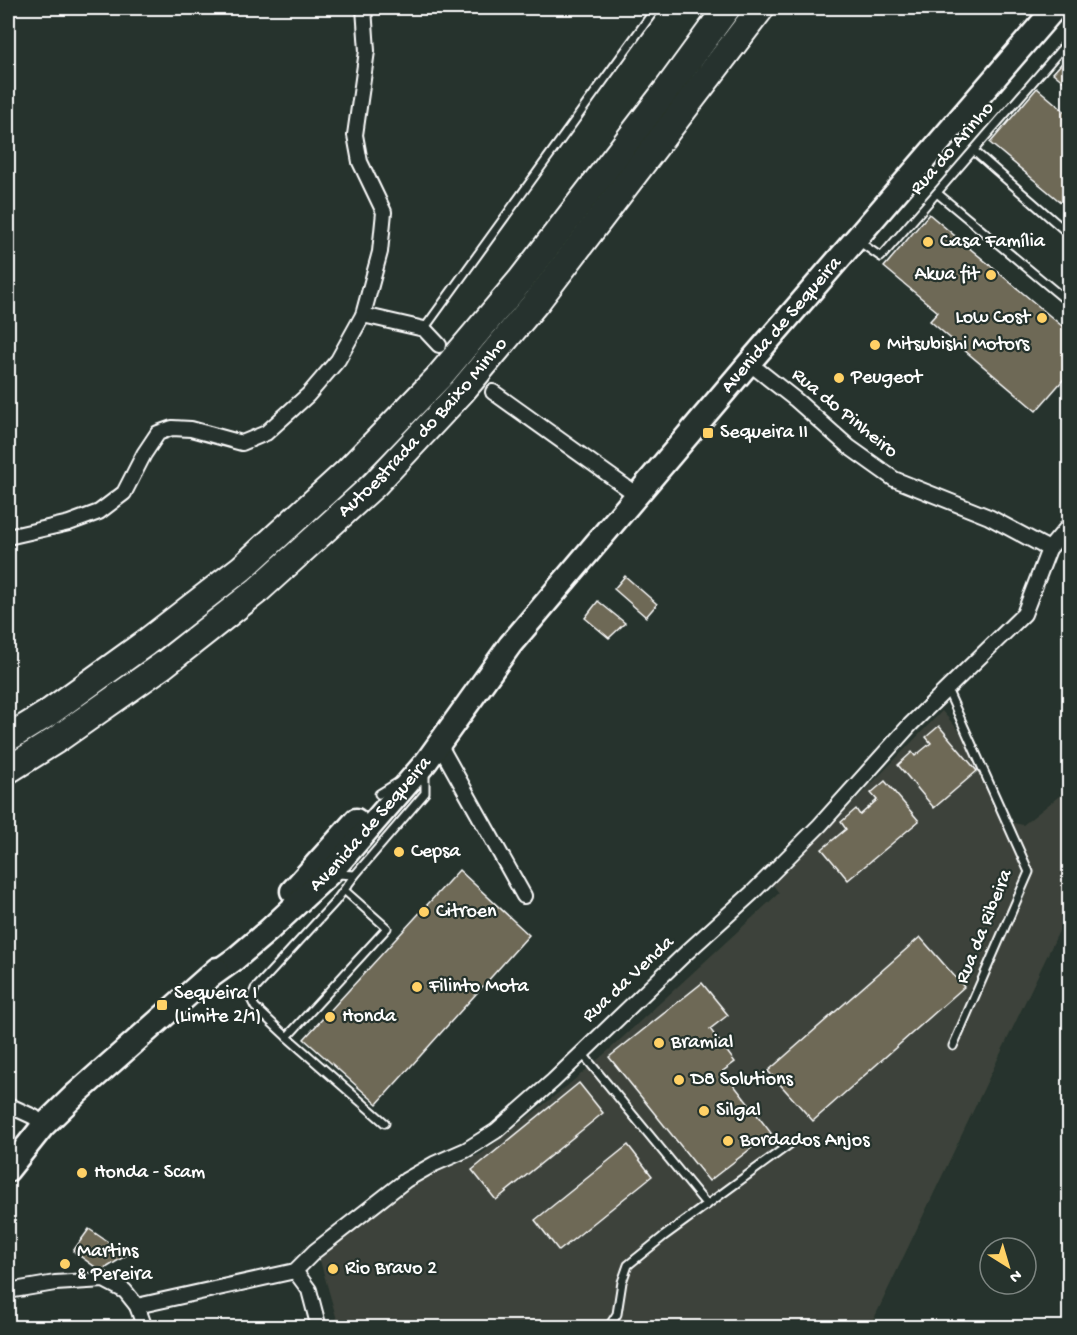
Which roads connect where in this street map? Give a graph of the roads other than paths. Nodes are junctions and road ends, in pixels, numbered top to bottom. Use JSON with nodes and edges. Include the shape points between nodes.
{"nodes":[{"id":1,"x":364,"y":8,"type":"edge"},
{"id":2,"x":656,"y":8,"type":"edge"},
{"id":3,"x":727,"y":8,"type":"edge"},
{"id":4,"x":761,"y":8,"type":"edge"},
{"id":5,"x":1055,"y":8,"type":"edge"},
{"id":6,"x":1070,"y":39,"type":"edge"},
{"id":7,"x":974,"y":151,"type":"junction"},
{"id":8,"x":937,"y":193,"type":"junction"},
{"id":9,"x":1070,"y":235,"type":"edge"},
{"id":10,"x":856,"y":239,"type":"junction"},
{"id":11,"x":1070,"y":288,"type":"edge"},
{"id":12,"x":363,"y":315,"type":"junction"},
{"id":13,"x":424,"y":329,"type":"junction"},
{"id":14,"x":439,"y":345,"type":"dead end"},
{"id":15,"x":749,"y":363,"type":"junction"},
{"id":16,"x":493,"y":392,"type":"dead end"},
{"id":17,"x":637,"y":495,"type":"junction"},
{"id":18,"x":1070,"y":524,"type":"edge"},
{"id":19,"x":8,"y":537,"type":"edge"},
{"id":20,"x":1049,"y":549,"type":"junction"},
{"id":21,"x":510,"y":645,"type":"junction"},
{"id":22,"x":947,"y":689,"type":"junction"},
{"id":23,"x":8,"y":738,"type":"edge"},
{"id":24,"x":425,"y":767,"type":"junction"},
{"id":25,"x":8,"y":770,"type":"edge"},
{"id":26,"x":379,"y":794,"type":"junction"},
{"id":27,"x":360,"y":815,"type":"junction"},
{"id":28,"x":355,"y":875,"type":"junction"},
{"id":29,"x":337,"y":882,"type":"junction"},
{"id":30,"x":524,"y":896,"type":"dead end"},
{"id":31,"x":207,"y":979,"type":"junction"},
{"id":32,"x":287,"y":1037,"type":"junction"},
{"id":33,"x":953,"y":1046,"type":"dead end"},
{"id":34,"x":581,"y":1052,"type":"junction"},
{"id":35,"x":8,"y":1105,"type":"edge"},
{"id":36,"x":385,"y":1123,"type":"dead end"},
{"id":37,"x":43,"y":1126,"type":"junction"},
{"id":38,"x":790,"y":1144,"type":"dead end"},
{"id":39,"x":8,"y":1170,"type":"edge"},
{"id":40,"x":707,"y":1205,"type":"junction"},
{"id":41,"x":295,"y":1271,"type":"junction"},
{"id":42,"x":8,"y":1291,"type":"edge"},
{"id":43,"x":137,"y":1306,"type":"junction"},
{"id":44,"x":145,"y":1328,"type":"edge"},
{"id":45,"x":319,"y":1328,"type":"edge"},
{"id":46,"x":608,"y":1328,"type":"edge"}],
"edges":[{"from":1,"to":12,"type":"street","via":[[367,51],[355,135],[360,162],[384,212],[380,252]]},
{"from":2,"to":13,"type":"lane"},
{"from":3,"to":23,"type":"highway","name":"Autoestrada do Baixo Minho","via":[[520,280],[438,378],[348,471],[242,568],[144,644]]},
{"from":4,"to":25,"type":"highway","name":"Autoestrada do Baixo Minho","via":[[538,300],[461,392],[375,484],[258,590],[163,665]]},
{"from":5,"to":10,"type":"main road","name":"Avenida de Sequeira"},
{"from":6,"to":7,"type":"lane","name":"Rua do Arinho"},
{"from":7,"to":8,"type":"lane","name":"Rua do Arinho"},
{"from":7,"to":9,"type":"lane"},
{"from":8,"to":10,"type":"lane","name":"Rua do Arinho","via":[[881,257]]},
{"from":8,"to":11,"type":"lane","via":[[1062,297]]},
{"from":10,"to":15,"type":"main road","name":"Avenida de Sequeira"},
{"from":12,"to":13,"type":"street"},
{"from":12,"to":19,"type":"street","via":[[338,360],[308,395],[266,432],[242,443],[191,429],[172,428],[158,433],[124,493],[99,512]]},
{"from":13,"to":14,"type":"street"},
{"from":15,"to":17,"type":"main road","name":"Avenida de Sequeira"},
{"from":15,"to":20,"type":"street","name":"Rua do Pinheiro","via":[[849,447],[894,479],[989,517]]},
{"from":16,"to":17,"type":"street"},
{"from":17,"to":21,"type":"main road","name":"Avenida de Sequeira"},
{"from":18,"to":20,"type":"street"},
{"from":20,"to":22,"type":"street","name":"Rua da Venda","via":[[1024,614]]},
{"from":21,"to":24,"type":"main road","name":"Avenida de Sequeira"},
{"from":21,"to":26,"type":"main road","name":"Avenida de Sequeira","via":[[478,676]]},
{"from":22,"to":33,"type":"lane","name":"Rua da Ribeira","via":[[1029,872]]},
{"from":22,"to":34,"type":"street","name":"Rua da Venda","via":[[752,893]]},
{"from":24,"to":26,"type":"lane"},
{"from":24,"to":28,"type":"lane","via":[[425,793]]},
{"from":24,"to":29,"type":"main road","name":"Avenida de Sequeira"},
{"from":24,"to":30,"type":"street"},
{"from":26,"to":27,"type":"main road","name":"Avenida de Sequeira"},
{"from":27,"to":29,"type":"lane","via":[[333,856]]},
{"from":27,"to":31,"type":"main road","name":"Avenida de Sequeira"},
{"from":28,"to":29,"type":"lane"},
{"from":28,"to":29,"type":"lane"},
{"from":29,"to":31,"type":"main road","name":"Avenida de Sequeira"},
{"from":29,"to":32,"type":"lane","via":[[251,999]]},
{"from":29,"to":32,"type":"lane","via":[[387,928]]},
{"from":31,"to":37,"type":"main road","name":"Avenida de Sequeira"},
{"from":32,"to":36,"type":"lane"},
{"from":34,"to":40,"type":"lane"},
{"from":34,"to":41,"type":"street","name":"Rua da Venda","via":[[496,1131],[406,1180]]},
{"from":35,"to":37,"type":"street","via":[[34,1117]]},
{"from":37,"to":39,"type":"main road","name":"Avenida de Sequeira"},
{"from":38,"to":40,"type":"lane"},
{"from":40,"to":46,"type":"lane","via":[[628,1265],[617,1314]]},
{"from":41,"to":43,"type":"street"},
{"from":41,"to":45,"type":"street","via":[[309,1290]]},
{"from":42,"to":43,"type":"street","via":[[104,1280],[125,1291]]},
{"from":43,"to":44,"type":"street"}]}
